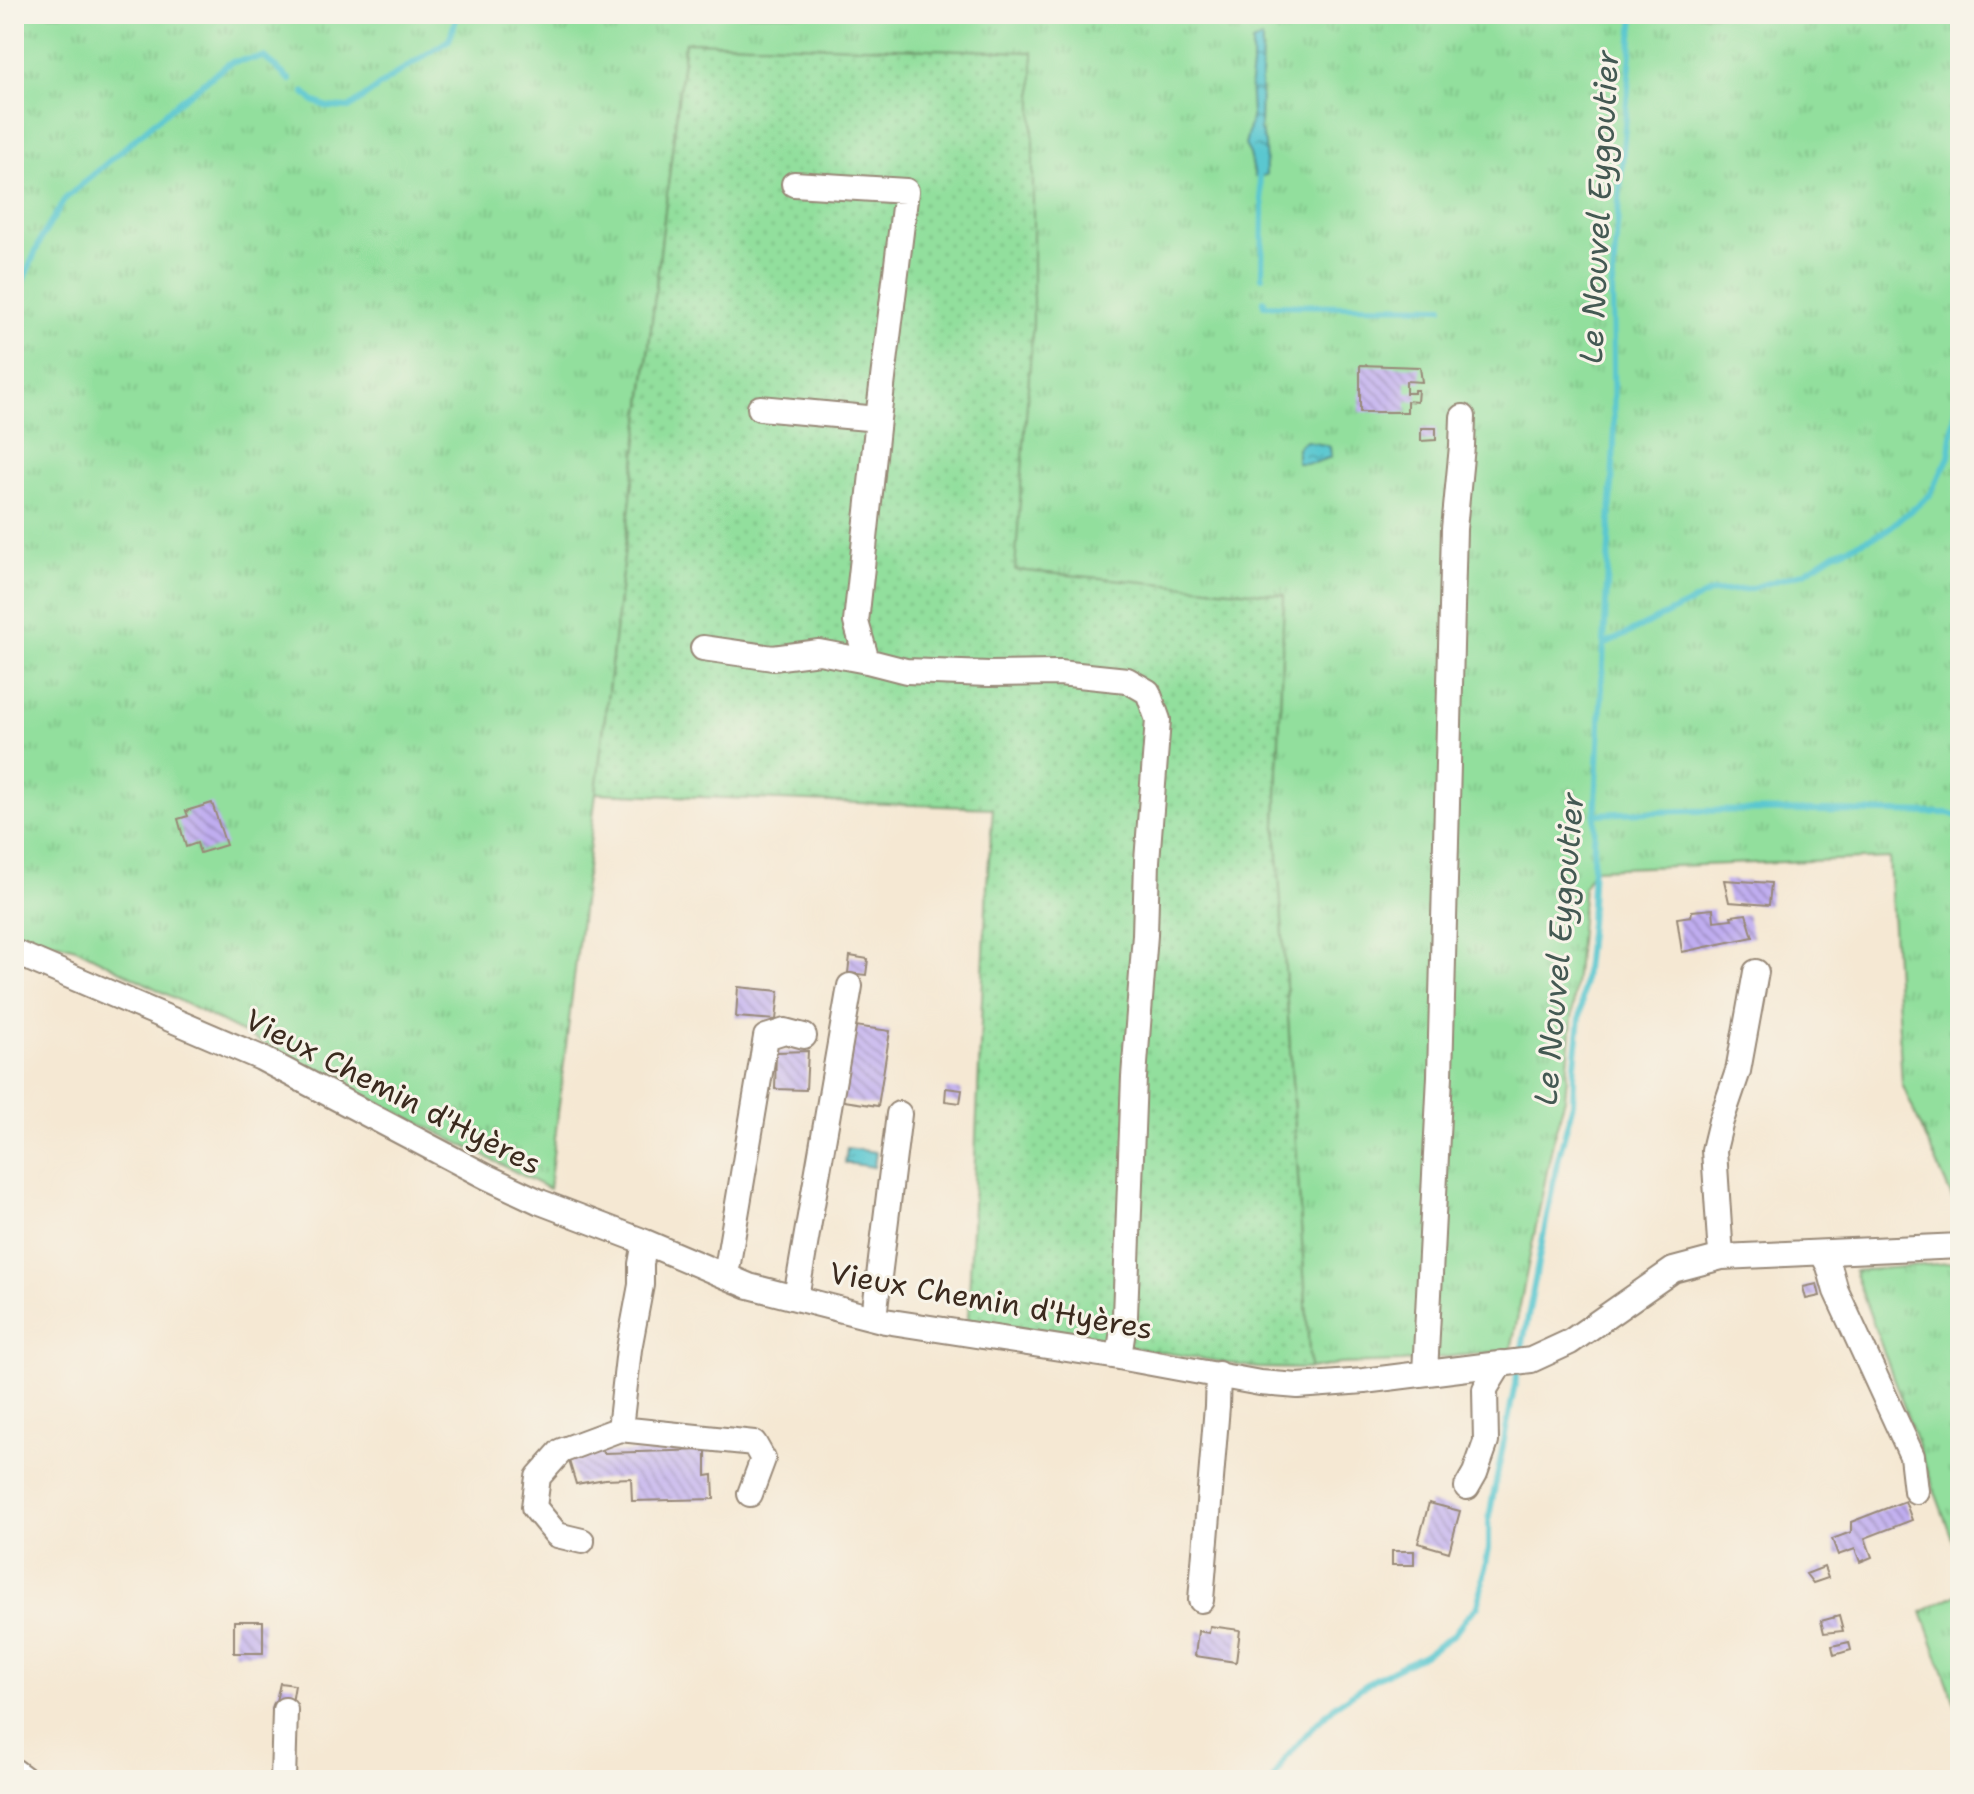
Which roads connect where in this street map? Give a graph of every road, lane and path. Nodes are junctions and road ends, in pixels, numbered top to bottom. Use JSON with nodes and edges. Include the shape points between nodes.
{"nodes":[{"id":1,"x":794,"y":184,"type":"dead end"},
{"id":2,"x":760,"y":408,"type":"dead end"},
{"id":3,"x":1463,"y":417,"type":"dead end"},
{"id":4,"x":878,"y":419,"type":"junction"},
{"id":5,"x":703,"y":648,"type":"dead end"},
{"id":6,"x":867,"y":661,"type":"junction"},
{"id":7,"x":14,"y":952,"type":"edge"},
{"id":8,"x":1756,"y":972,"type":"dead end"},
{"id":9,"x":850,"y":986,"type":"dead end"},
{"id":10,"x":804,"y":1036,"type":"dead end"},
{"id":11,"x":899,"y":1114,"type":"dead end"},
{"id":12,"x":645,"y":1242,"type":"junction"},
{"id":13,"x":1960,"y":1246,"type":"edge"},
{"id":14,"x":1822,"y":1253,"type":"junction"},
{"id":15,"x":1722,"y":1257,"type":"junction"},
{"id":16,"x":726,"y":1275,"type":"junction"},
{"id":17,"x":796,"y":1297,"type":"junction"},
{"id":18,"x":874,"y":1317,"type":"junction"},
{"id":19,"x":1119,"y":1357,"type":"junction"},
{"id":20,"x":1501,"y":1363,"type":"junction"},
{"id":21,"x":1425,"y":1373,"type":"junction"},
{"id":22,"x":1218,"y":1374,"type":"junction"},
{"id":23,"x":620,"y":1429,"type":"junction"},
{"id":24,"x":1467,"y":1487,"type":"dead end"},
{"id":25,"x":1916,"y":1491,"type":"dead end"},
{"id":26,"x":750,"y":1494,"type":"dead end"},
{"id":27,"x":582,"y":1541,"type":"dead end"},
{"id":28,"x":1201,"y":1600,"type":"dead end"},
{"id":29,"x":285,"y":1710,"type":"dead end"},
{"id":30,"x":14,"y":1771,"type":"edge"},
{"id":31,"x":26,"y":1780,"type":"edge"},
{"id":32,"x":283,"y":1780,"type":"edge"}],
"edges":[{"from":1,"to":4,"type":"street","via":[[906,191]]},
{"from":2,"to":4,"type":"street"},
{"from":3,"to":21,"type":"street","via":[[1454,529],[1440,1076]]},
{"from":4,"to":6,"type":"street","via":[[856,622]]},
{"from":5,"to":6,"type":"street","via":[[773,658],[819,652]]},
{"from":6,"to":19,"type":"street","via":[[906,671],[1059,673],[1127,680],[1148,692],[1158,720]]},
{"from":7,"to":12,"type":"street","name":"Vieux Chemin d'Hyères","via":[[261,1058],[540,1202]]},
{"from":8,"to":15,"type":"street","via":[[1738,1071],[1714,1150]]},
{"from":9,"to":17,"type":"street"},
{"from":10,"to":16,"type":"street","via":[[785,1031],[766,1037]]},
{"from":11,"to":18,"type":"street"},
{"from":12,"to":16,"type":"street","name":"Vieux Chemin d'Hyères"},
{"from":12,"to":23,"type":"street"},
{"from":13,"to":14,"type":"street"},
{"from":14,"to":15,"type":"street"},
{"from":14,"to":25,"type":"street","via":[[1912,1456]]},
{"from":15,"to":20,"type":"street","name":"Vieux Chemin d'Hyères","via":[[1673,1270],[1570,1342],[1531,1360]]},
{"from":16,"to":17,"type":"street","name":"Vieux Chemin d'Hyères"},
{"from":17,"to":18,"type":"street","name":"Vieux Chemin d'Hyères"},
{"from":18,"to":19,"type":"street","name":"Vieux Chemin d'Hyères"},
{"from":19,"to":22,"type":"street","name":"Vieux Chemin d'Hyères"},
{"from":20,"to":21,"type":"street","name":"Vieux Chemin d'Hyères"},
{"from":20,"to":24,"type":"street","via":[[1485,1389],[1486,1442]]},
{"from":21,"to":22,"type":"street","name":"Vieux Chemin d'Hyères","via":[[1298,1386]]},
{"from":22,"to":28,"type":"street"},
{"from":23,"to":26,"type":"street","via":[[754,1443],[763,1459]]},
{"from":23,"to":27,"type":"street","via":[[561,1451],[538,1477],[534,1507],[557,1535]]},
{"from":29,"to":32,"type":"street"},
{"from":30,"to":31,"type":"street"}]}
